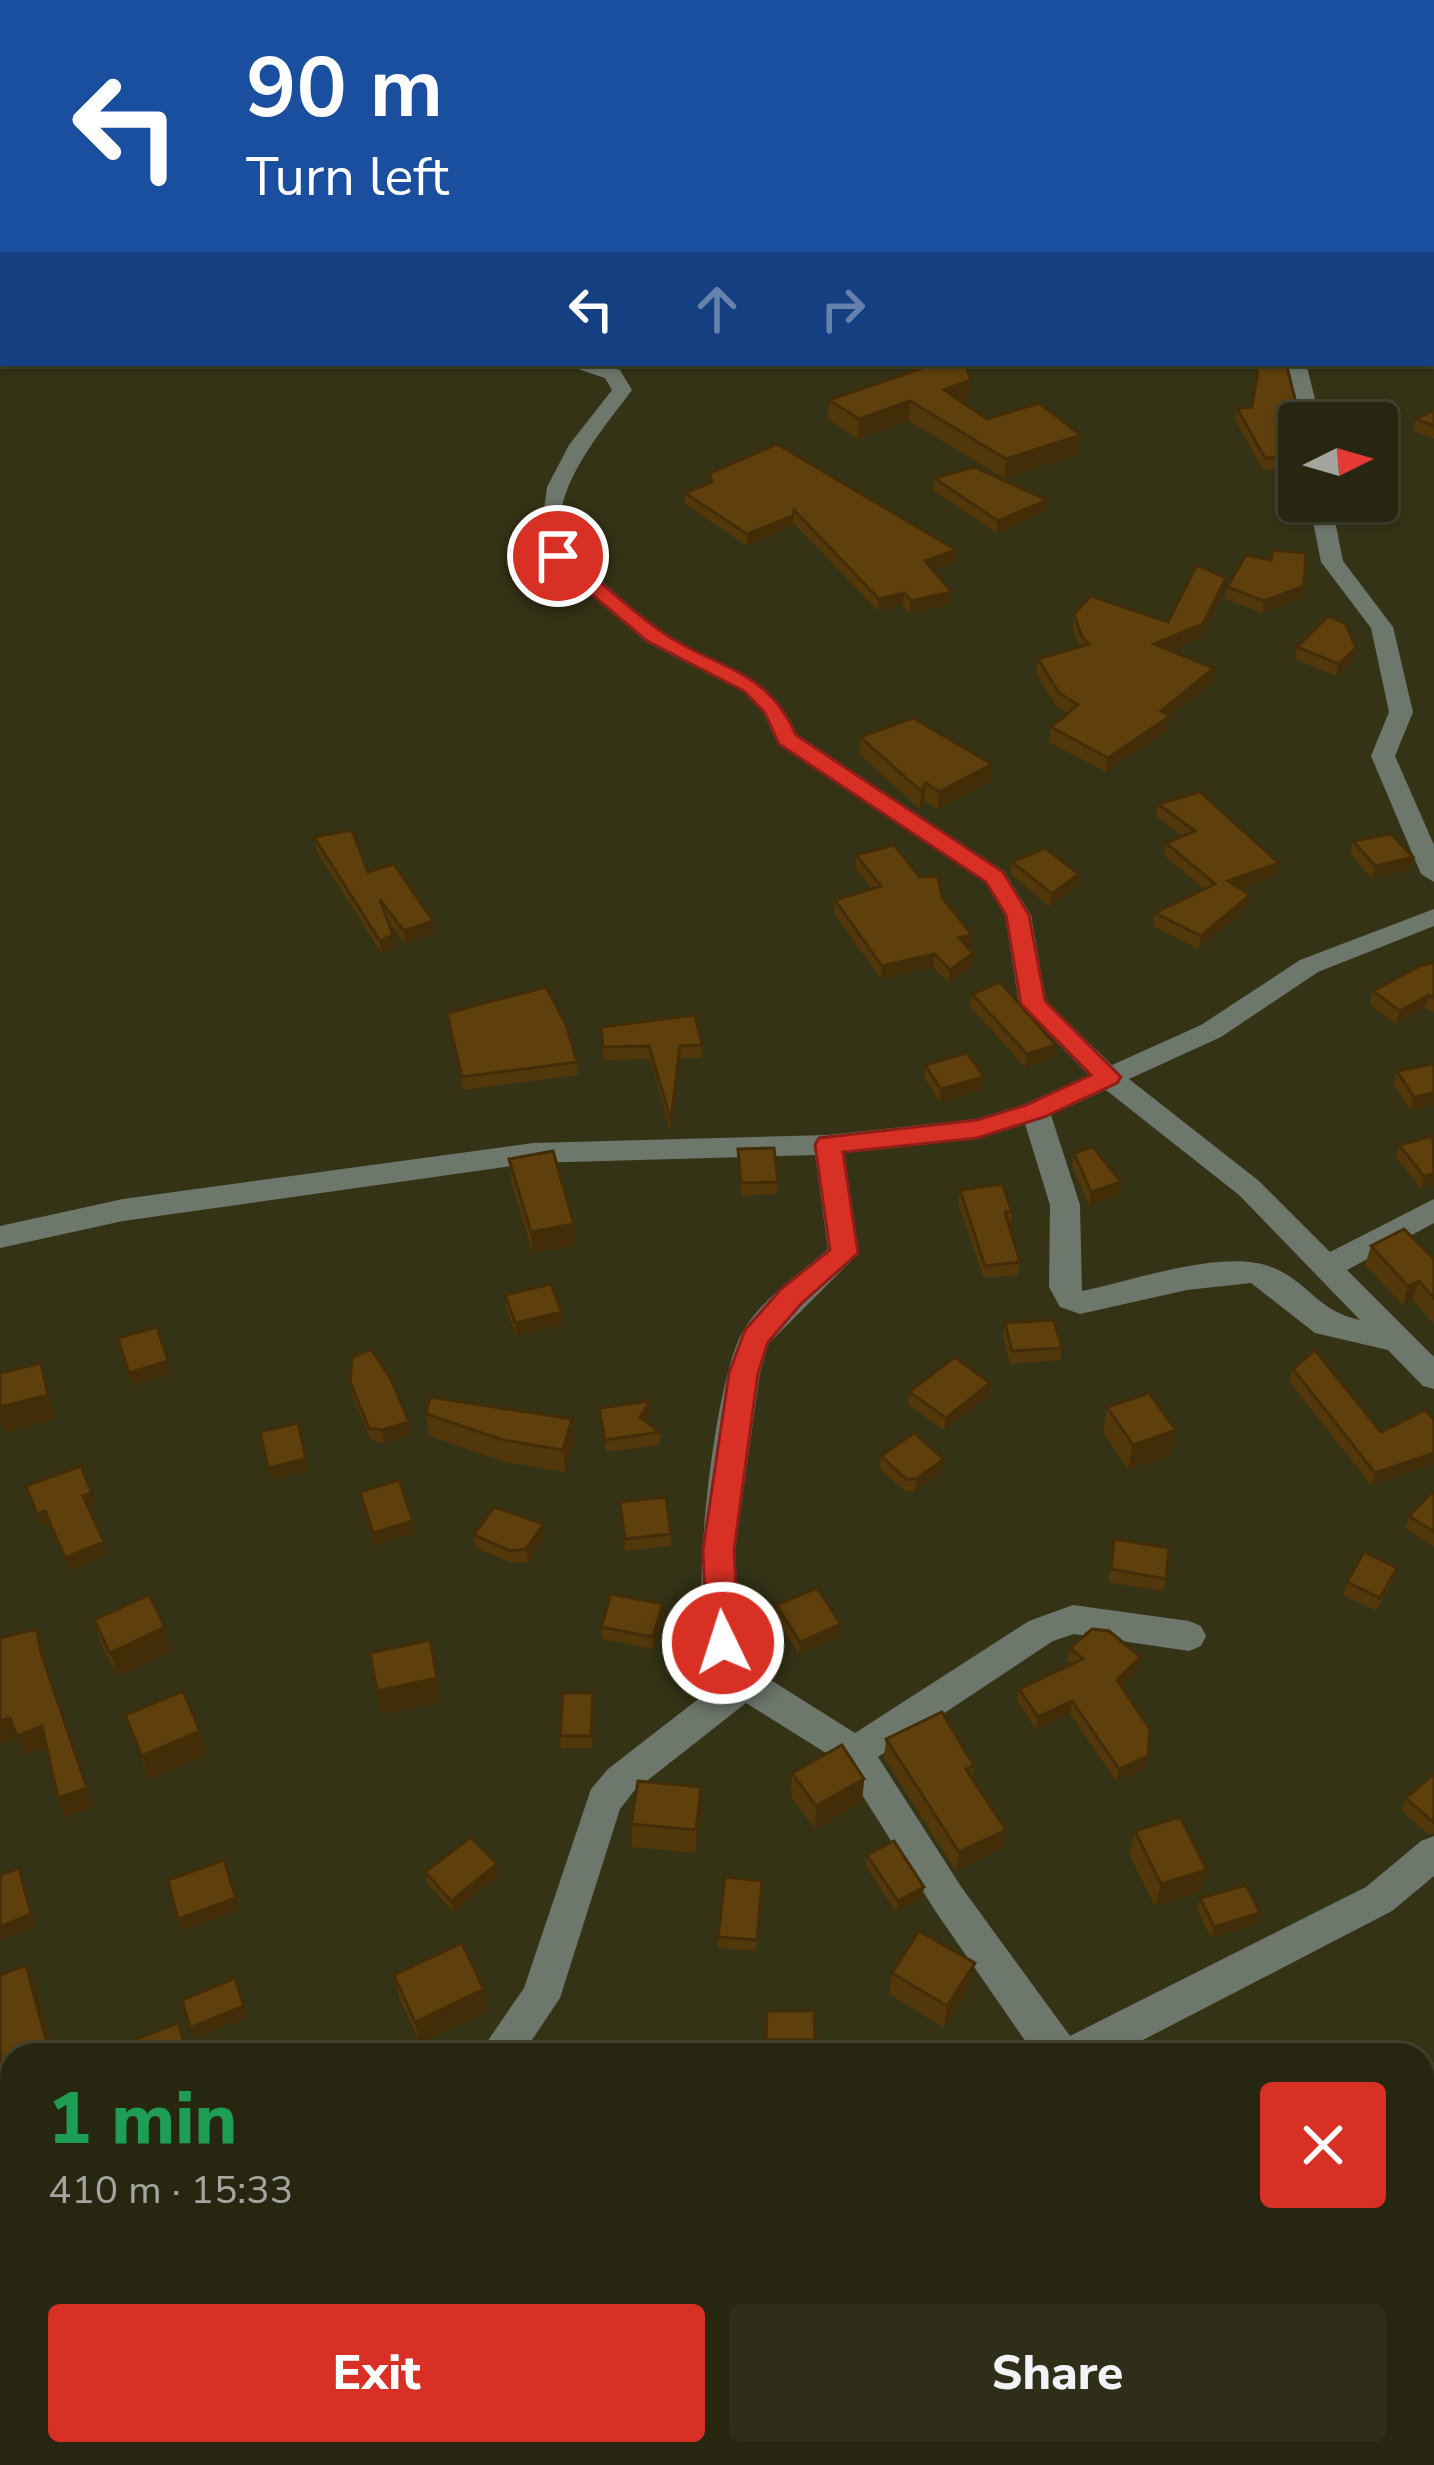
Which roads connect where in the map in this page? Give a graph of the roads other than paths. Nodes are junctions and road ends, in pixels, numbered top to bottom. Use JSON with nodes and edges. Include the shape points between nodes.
{"nodes":[{"id":1,"x":582,"y":366,"type":"edge"},
{"id":2,"x":1297,"y":366,"type":"edge"},
{"id":3,"x":1305,"y":402,"type":"edge"},
{"id":4,"x":1324,"y":522,"type":"edge"},
{"id":5,"x":1434,"y":874,"type":"edge"},
{"id":6,"x":1434,"y":916,"type":"edge"},
{"id":7,"x":1108,"y":1077,"type":"junction"},
{"id":8,"x":1035,"y":1111,"type":"junction"},
{"id":9,"x":828,"y":1145,"type":"junction"},
{"id":10,"x":1434,"y":1210,"type":"edge"},
{"id":11,"x":0,"y":1237,"type":"edge"},
{"id":12,"x":1327,"y":1267,"type":"junction"},
{"id":13,"x":1398,"y":1340,"type":"junction"},
{"id":14,"x":1434,"y":1377,"type":"edge"},
{"id":15,"x":1189,"y":1636,"type":"dead end"},
{"id":16,"x":745,"y":1683,"type":"junction"},
{"id":17,"x":855,"y":1751,"type":"junction"},
{"id":18,"x":1434,"y":1853,"type":"edge"},
{"id":19,"x":507,"y":2043,"type":"edge"},
{"id":20,"x":1050,"y":2043,"type":"edge"},
{"id":21,"x":1097,"y":2043,"type":"edge"}],
"edges":[{"from":1,"to":7,"type":"street","via":[[613,374],[622,390],[568,460],[554,506],[558,556],[654,637],[752,687],[775,710],[786,739],[995,877],[1018,915],[1033,1004]]},
{"from":2,"to":3,"type":"street"},
{"from":4,"to":5,"type":"street","via":[[1332,562],[1382,627],[1401,712],[1383,756]]},
{"from":6,"to":7,"type":"street","via":[[1310,966],[1211,1031]]},
{"from":7,"to":8,"type":"street"},
{"from":7,"to":12,"type":"street","via":[[1249,1188]]},
{"from":8,"to":9,"type":"street","via":[[956,1132]]},
{"from":8,"to":13,"type":"street","via":[[1063,1192],[1064,1287],[1071,1299],[1250,1272],[1326,1324]]},
{"from":9,"to":11,"type":"street","via":[[533,1153],[123,1210]]},
{"from":9,"to":16,"type":"street","via":[[844,1253],[755,1338],[744,1373],[718,1574],[723,1643]]},
{"from":10,"to":12,"type":"street"},
{"from":12,"to":13,"type":"street"},
{"from":13,"to":14,"type":"street"},
{"from":15,"to":17,"type":"street","via":[[1073,1619],[1041,1630]]},
{"from":16,"to":17,"type":"street"},
{"from":16,"to":19,"type":"street","via":[[604,1801],[540,1998]]},
{"from":17,"to":20,"type":"street"},
{"from":18,"to":21,"type":"street","via":[[1379,1899]]}]}
